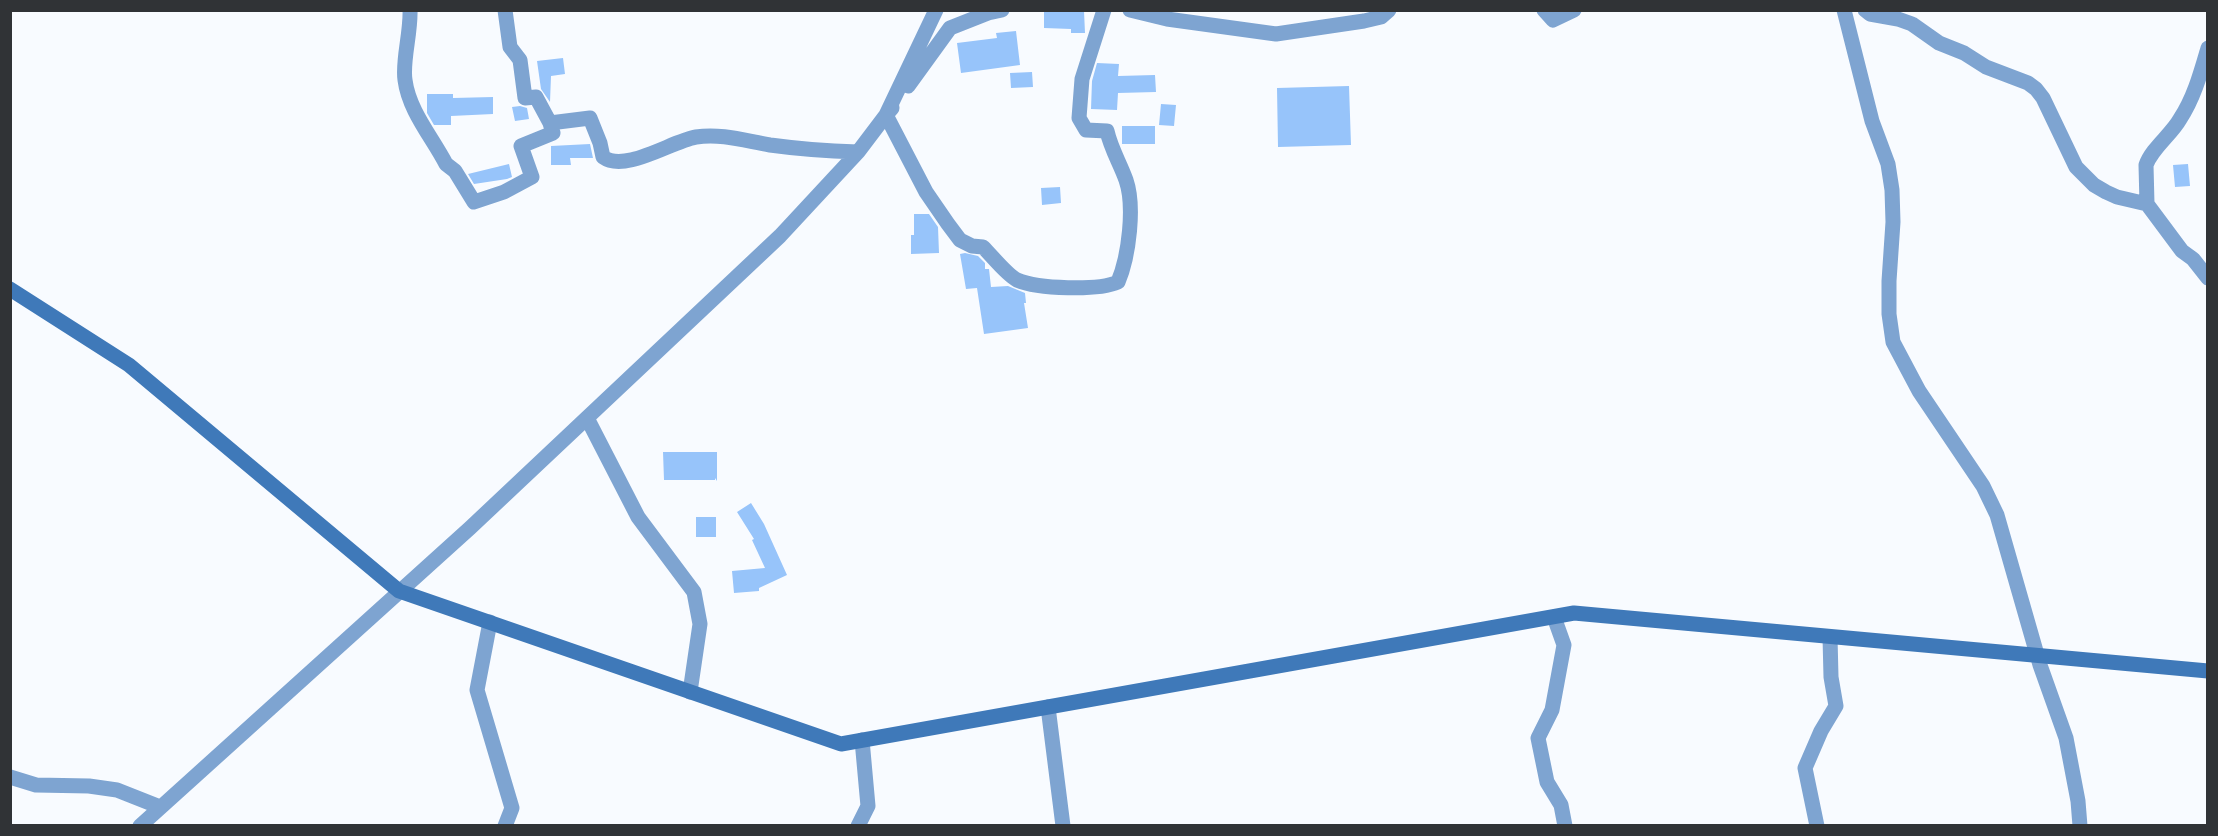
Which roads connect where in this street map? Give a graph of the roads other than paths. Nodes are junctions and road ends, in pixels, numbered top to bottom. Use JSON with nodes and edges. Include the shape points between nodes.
{"nodes":[{"id":1,"x":410,"y":10,"type":"edge"},
{"id":2,"x":505,"y":10,"type":"edge"},
{"id":3,"x":936,"y":10,"type":"edge"},
{"id":4,"x":1002,"y":10,"type":"edge"},
{"id":5,"x":1104,"y":10,"type":"edge"},
{"id":6,"x":1130,"y":10,"type":"edge"},
{"id":7,"x":1389,"y":10,"type":"edge"},
{"id":8,"x":1544,"y":10,"type":"edge"},
{"id":9,"x":1574,"y":10,"type":"edge"},
{"id":10,"x":1844,"y":10,"type":"edge"},
{"id":11,"x":1865,"y":10,"type":"edge"},
{"id":12,"x":2208,"y":48,"type":"edge"},
{"id":13,"x":886,"y":115,"type":"junction"},
{"id":14,"x":550,"y":123,"type":"junction"},
{"id":15,"x":858,"y":152,"type":"junction"},
{"id":16,"x":2146,"y":204,"type":"junction"},
{"id":17,"x":2208,"y":278,"type":"edge"},
{"id":18,"x":10,"y":289,"type":"edge"},
{"id":19,"x":587,"y":418,"type":"junction"},
{"id":20,"x":399,"y":591,"type":"junction"},
{"id":21,"x":1554,"y":617,"type":"junction"},
{"id":22,"x":490,"y":622,"type":"junction"},
{"id":23,"x":1830,"y":637,"type":"junction"},
{"id":24,"x":2037,"y":656,"type":"junction"},
{"id":25,"x":2208,"y":671,"type":"edge"},
{"id":26,"x":690,"y":692,"type":"junction"},
{"id":27,"x":1048,"y":707,"type":"junction"},
{"id":28,"x":862,"y":740,"type":"junction"},
{"id":29,"x":10,"y":777,"type":"edge"},
{"id":30,"x":160,"y":807,"type":"junction"},
{"id":31,"x":140,"y":825,"type":"edge"},
{"id":32,"x":505,"y":825,"type":"edge"},
{"id":33,"x":858,"y":825,"type":"edge"},
{"id":34,"x":1063,"y":825,"type":"edge"},
{"id":35,"x":1565,"y":825,"type":"edge"},
{"id":36,"x":1817,"y":825,"type":"edge"},
{"id":37,"x":2080,"y":825,"type":"edge"}],
"edges":[{"from":1,"to":14,"type":"street","via":[[405,81],[411,102],[446,164],[455,171],[474,202],[532,177],[521,146],[553,133]]},
{"from":2,"to":14,"type":"street","via":[[510,47],[520,60],[525,98],[536,98]]},
{"from":3,"to":13,"type":"street"},
{"from":4,"to":13,"type":"street","via":[[950,28]]},
{"from":5,"to":13,"type":"street","via":[[1082,78],[1079,118],[1086,130],[1107,131],[1127,182],[1131,218],[1118,282],[1108,286],[1058,287],[1016,279],[983,247],[960,240],[926,192]]},
{"from":6,"to":7,"type":"street","via":[[1276,34],[1364,21],[1382,17]]},
{"from":8,"to":9,"type":"street","via":[[1553,20]]},
{"from":10,"to":24,"type":"street","via":[[1892,190],[1888,314],[1893,342],[1919,391],[1983,486],[1996,515]]},
{"from":11,"to":16,"type":"street","via":[[1912,24],[1986,68],[2028,83],[2043,98],[2076,167],[2106,192]]},
{"from":12,"to":16,"type":"street","via":[[2189,103],[2146,165]]},
{"from":13,"to":15,"type":"street"},
{"from":14,"to":15,"type":"street","via":[[590,118],[607,160],[647,156],[673,143],[712,136],[808,150]]},
{"from":15,"to":19,"type":"street","via":[[780,236]]},
{"from":16,"to":17,"type":"street"},
{"from":18,"to":20,"type":"main road","via":[[129,366]]},
{"from":19,"to":20,"type":"street"},
{"from":19,"to":26,"type":"street","via":[[638,517],[694,592],[700,624]]},
{"from":20,"to":22,"type":"main road"},
{"from":20,"to":30,"type":"street"},
{"from":21,"to":23,"type":"main road","via":[[1574,613]]},
{"from":21,"to":27,"type":"main road"},
{"from":21,"to":35,"type":"street","via":[[1564,645],[1552,710],[1538,738],[1547,782],[1561,805]]},
{"from":22,"to":26,"type":"main road"},
{"from":22,"to":32,"type":"street","via":[[477,690],[512,808]]},
{"from":23,"to":24,"type":"main road"},
{"from":23,"to":36,"type":"street","via":[[1836,706],[1805,768]]},
{"from":24,"to":25,"type":"main road"},
{"from":24,"to":37,"type":"street","via":[[2066,738]]},
{"from":26,"to":28,"type":"main road","via":[[841,744]]},
{"from":27,"to":28,"type":"main road"},
{"from":27,"to":34,"type":"street"},
{"from":28,"to":33,"type":"street","via":[[868,806]]},
{"from":29,"to":30,"type":"street","via":[[36,785],[117,790]]},
{"from":30,"to":31,"type":"street"}]}
